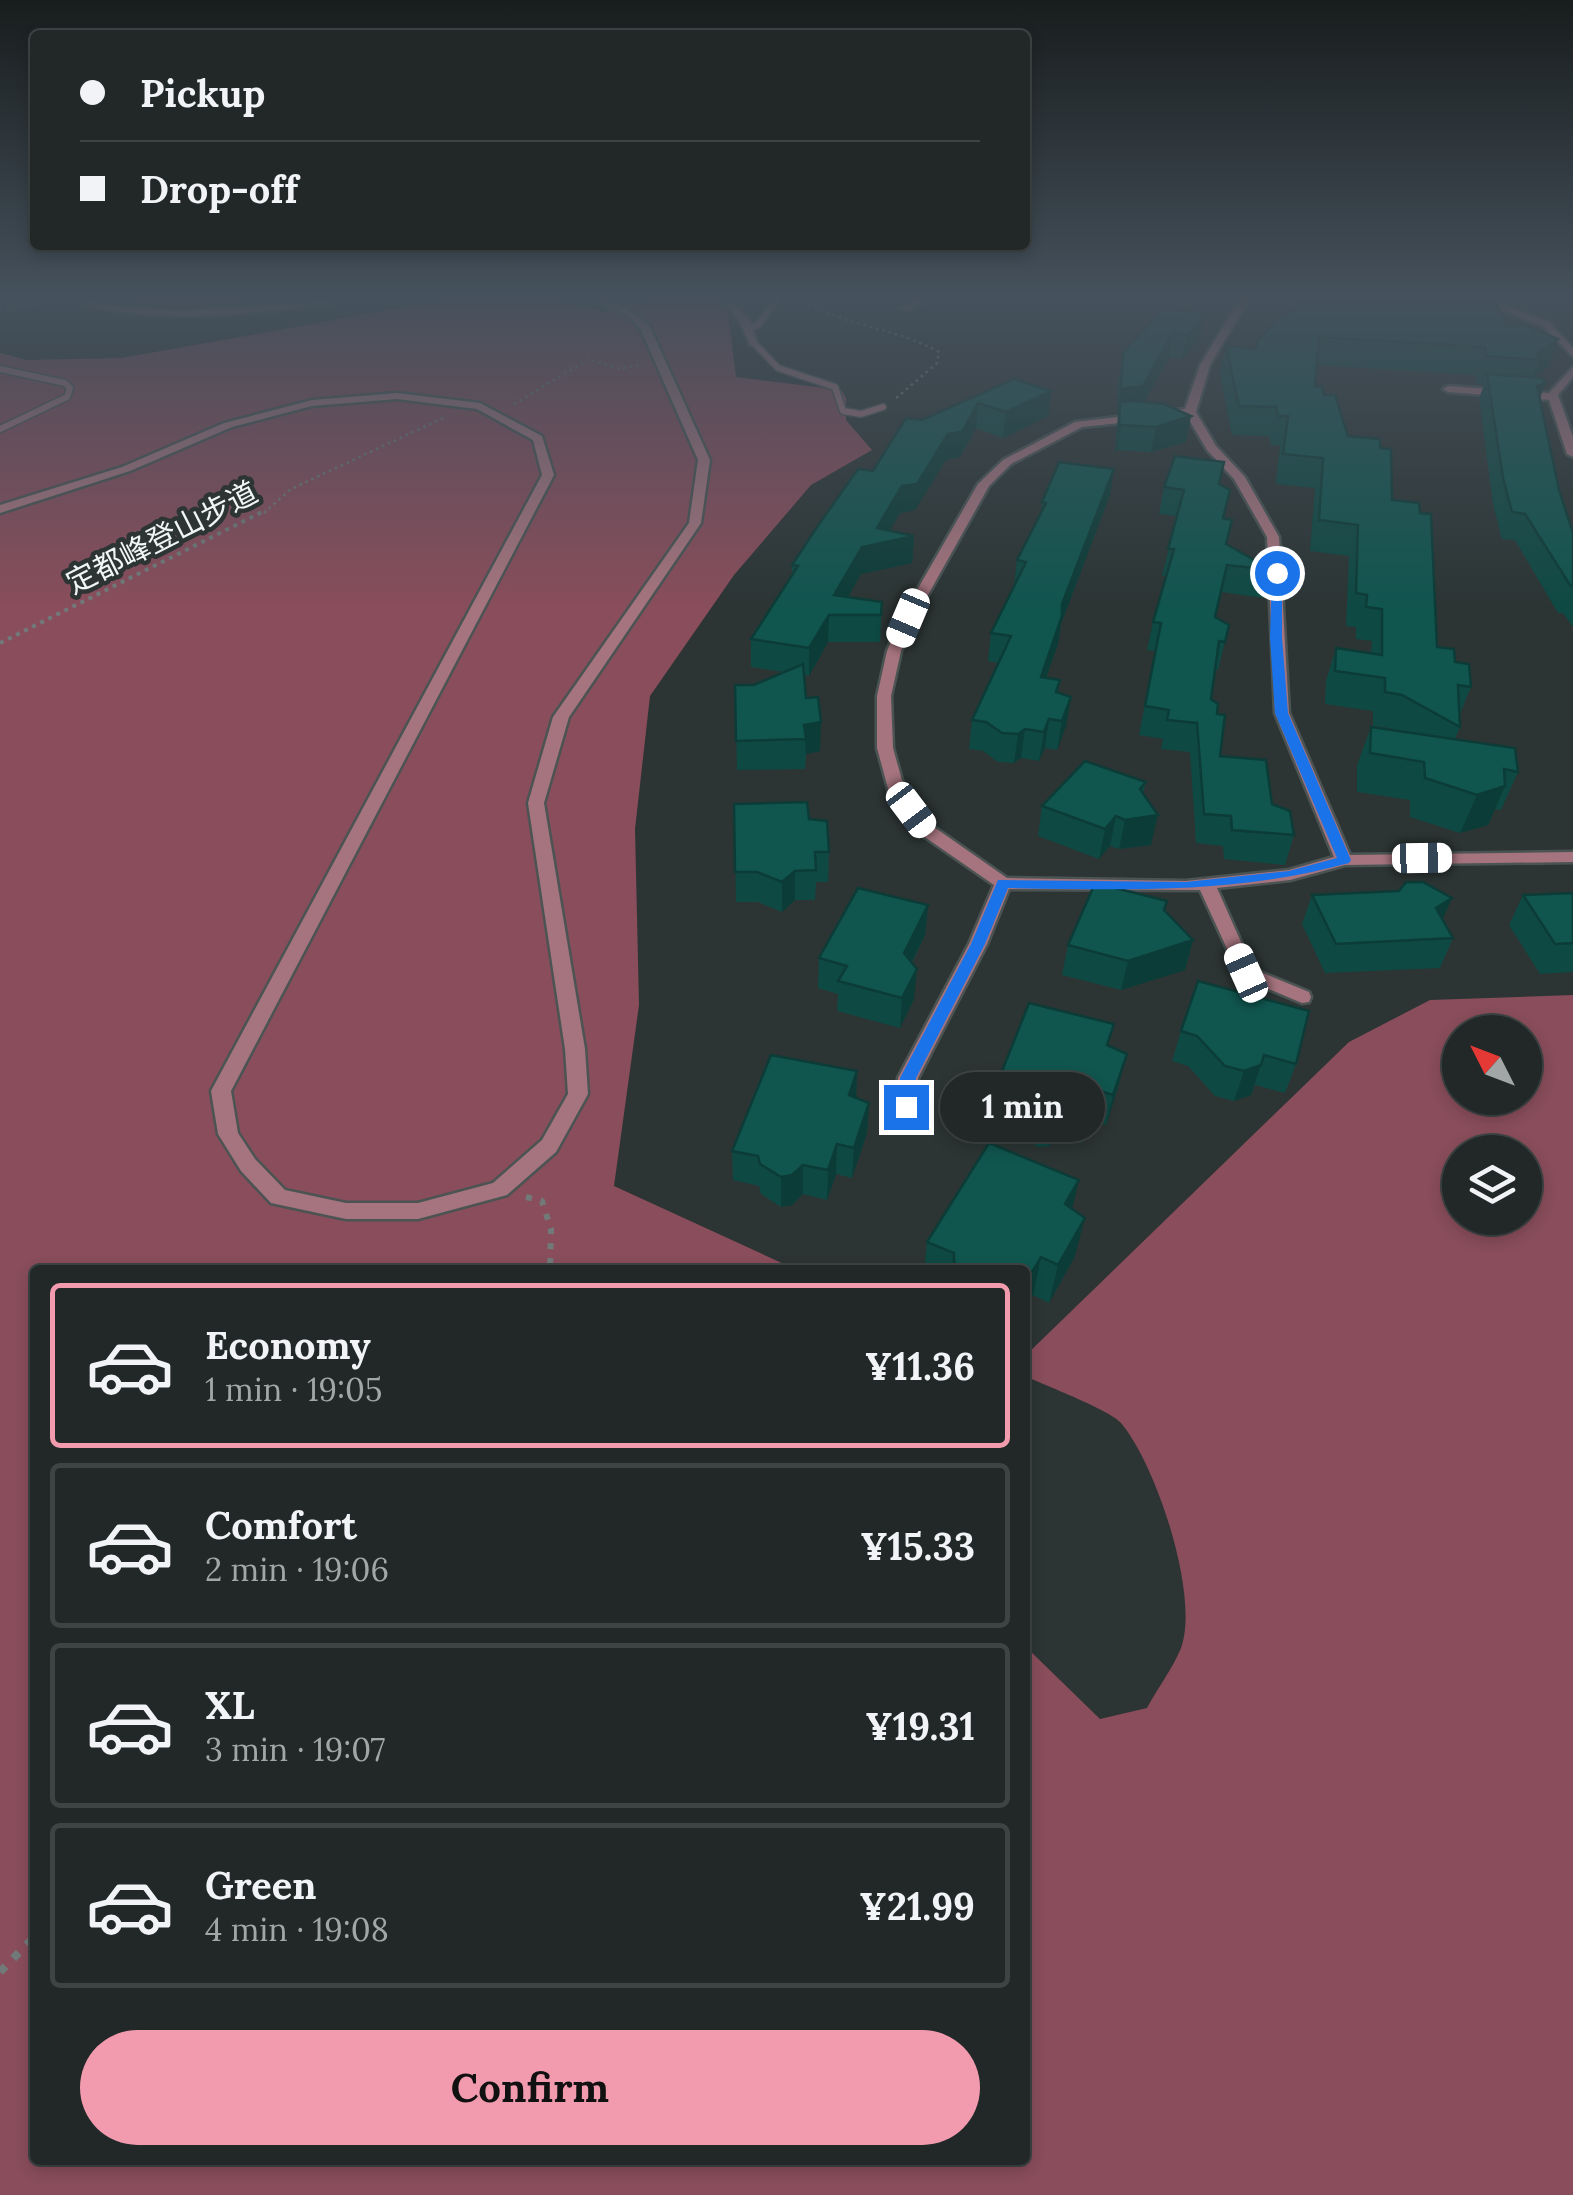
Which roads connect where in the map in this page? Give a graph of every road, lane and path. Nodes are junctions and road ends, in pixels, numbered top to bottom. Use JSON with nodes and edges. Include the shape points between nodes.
{"nodes":[{"id":1,"x":58,"y":401,"type":"edge"},
{"id":2,"x":331,"y":401,"type":"edge"},
{"id":3,"x":442,"y":401,"type":"edge"},
{"id":4,"x":516,"y":401,"type":"edge"},
{"id":5,"x":678,"y":401,"type":"edge"},
{"id":6,"x":839,"y":401,"type":"edge"},
{"id":7,"x":891,"y":401,"type":"edge"},
{"id":8,"x":1193,"y":401,"type":"edge"},
{"id":9,"x":1555,"y":401,"type":"edge"},
{"id":10,"x":883,"y":408,"type":"joint"},
{"id":11,"x":1190,"y":412,"type":"junction"},
{"id":12,"x":495,"y":414,"type":"junction"},
{"id":13,"x":457,"y":418,"type":"dead end"},
{"id":14,"x":0,"y":429,"type":"edge"},
{"id":15,"x":1573,"y":454,"type":"edge"},
{"id":16,"x":0,"y":509,"type":"edge"},
{"id":17,"x":0,"y":643,"type":"edge"},
{"id":18,"x":1573,"y":857,"type":"edge"},
{"id":19,"x":1344,"y":860,"type":"junction"},
{"id":20,"x":1002,"y":884,"type":"junction"},
{"id":21,"x":1206,"y":884,"type":"junction"},
{"id":22,"x":1302,"y":997,"type":"dead end"},
{"id":23,"x":906,"y":1107,"type":"dead end"},
{"id":24,"x":500,"y":1189,"type":"junction"},
{"id":25,"x":550,"y":1265,"type":"edge"},
{"id":26,"x":30,"y":1941,"type":"edge"},
{"id":27,"x":0,"y":1972,"type":"edge"}],
"edges":[{"from":1,"to":14,"type":"lane"},
{"from":2,"to":16,"type":"street","via":[[228,424],[126,470]]},
{"from":3,"to":12,"type":"street"},
{"from":4,"to":12,"type":"path"},
{"from":5,"to":24,"type":"street","via":[[704,460],[694,522],[561,716],[536,802],[578,1094],[549,1146]]},
{"from":6,"to":10,"type":"lane","via":[[842,411],[861,414]]},
{"from":7,"to":10,"type":"path"},
{"from":8,"to":11,"type":"street"},
{"from":9,"to":15,"type":"street"},
{"from":11,"to":19,"type":"street","via":[[1239,477],[1272,537],[1282,713]]},
{"from":11,"to":20,"type":"street","via":[[1079,424],[1007,462],[984,484],[894,651],[884,696],[897,792],[925,829]]},
{"from":12,"to":24,"type":"street","via":[[538,438],[548,476],[220,1091],[228,1134],[279,1197],[346,1211],[418,1211]]},
{"from":13,"to":17,"type":"path","name":"定都峰登山步道","via":[[444,418],[291,488],[260,516]]},
{"from":18,"to":19,"type":"street"},
{"from":19,"to":21,"type":"street","via":[[1290,875]]},
{"from":20,"to":21,"type":"street"},
{"from":20,"to":23,"type":"street","via":[[908,1078]]},
{"from":21,"to":22,"type":"street","via":[[1246,973]]},
{"from":24,"to":25,"type":"path","via":[[542,1201],[552,1229]]},
{"from":26,"to":27,"type":"path"}]}
